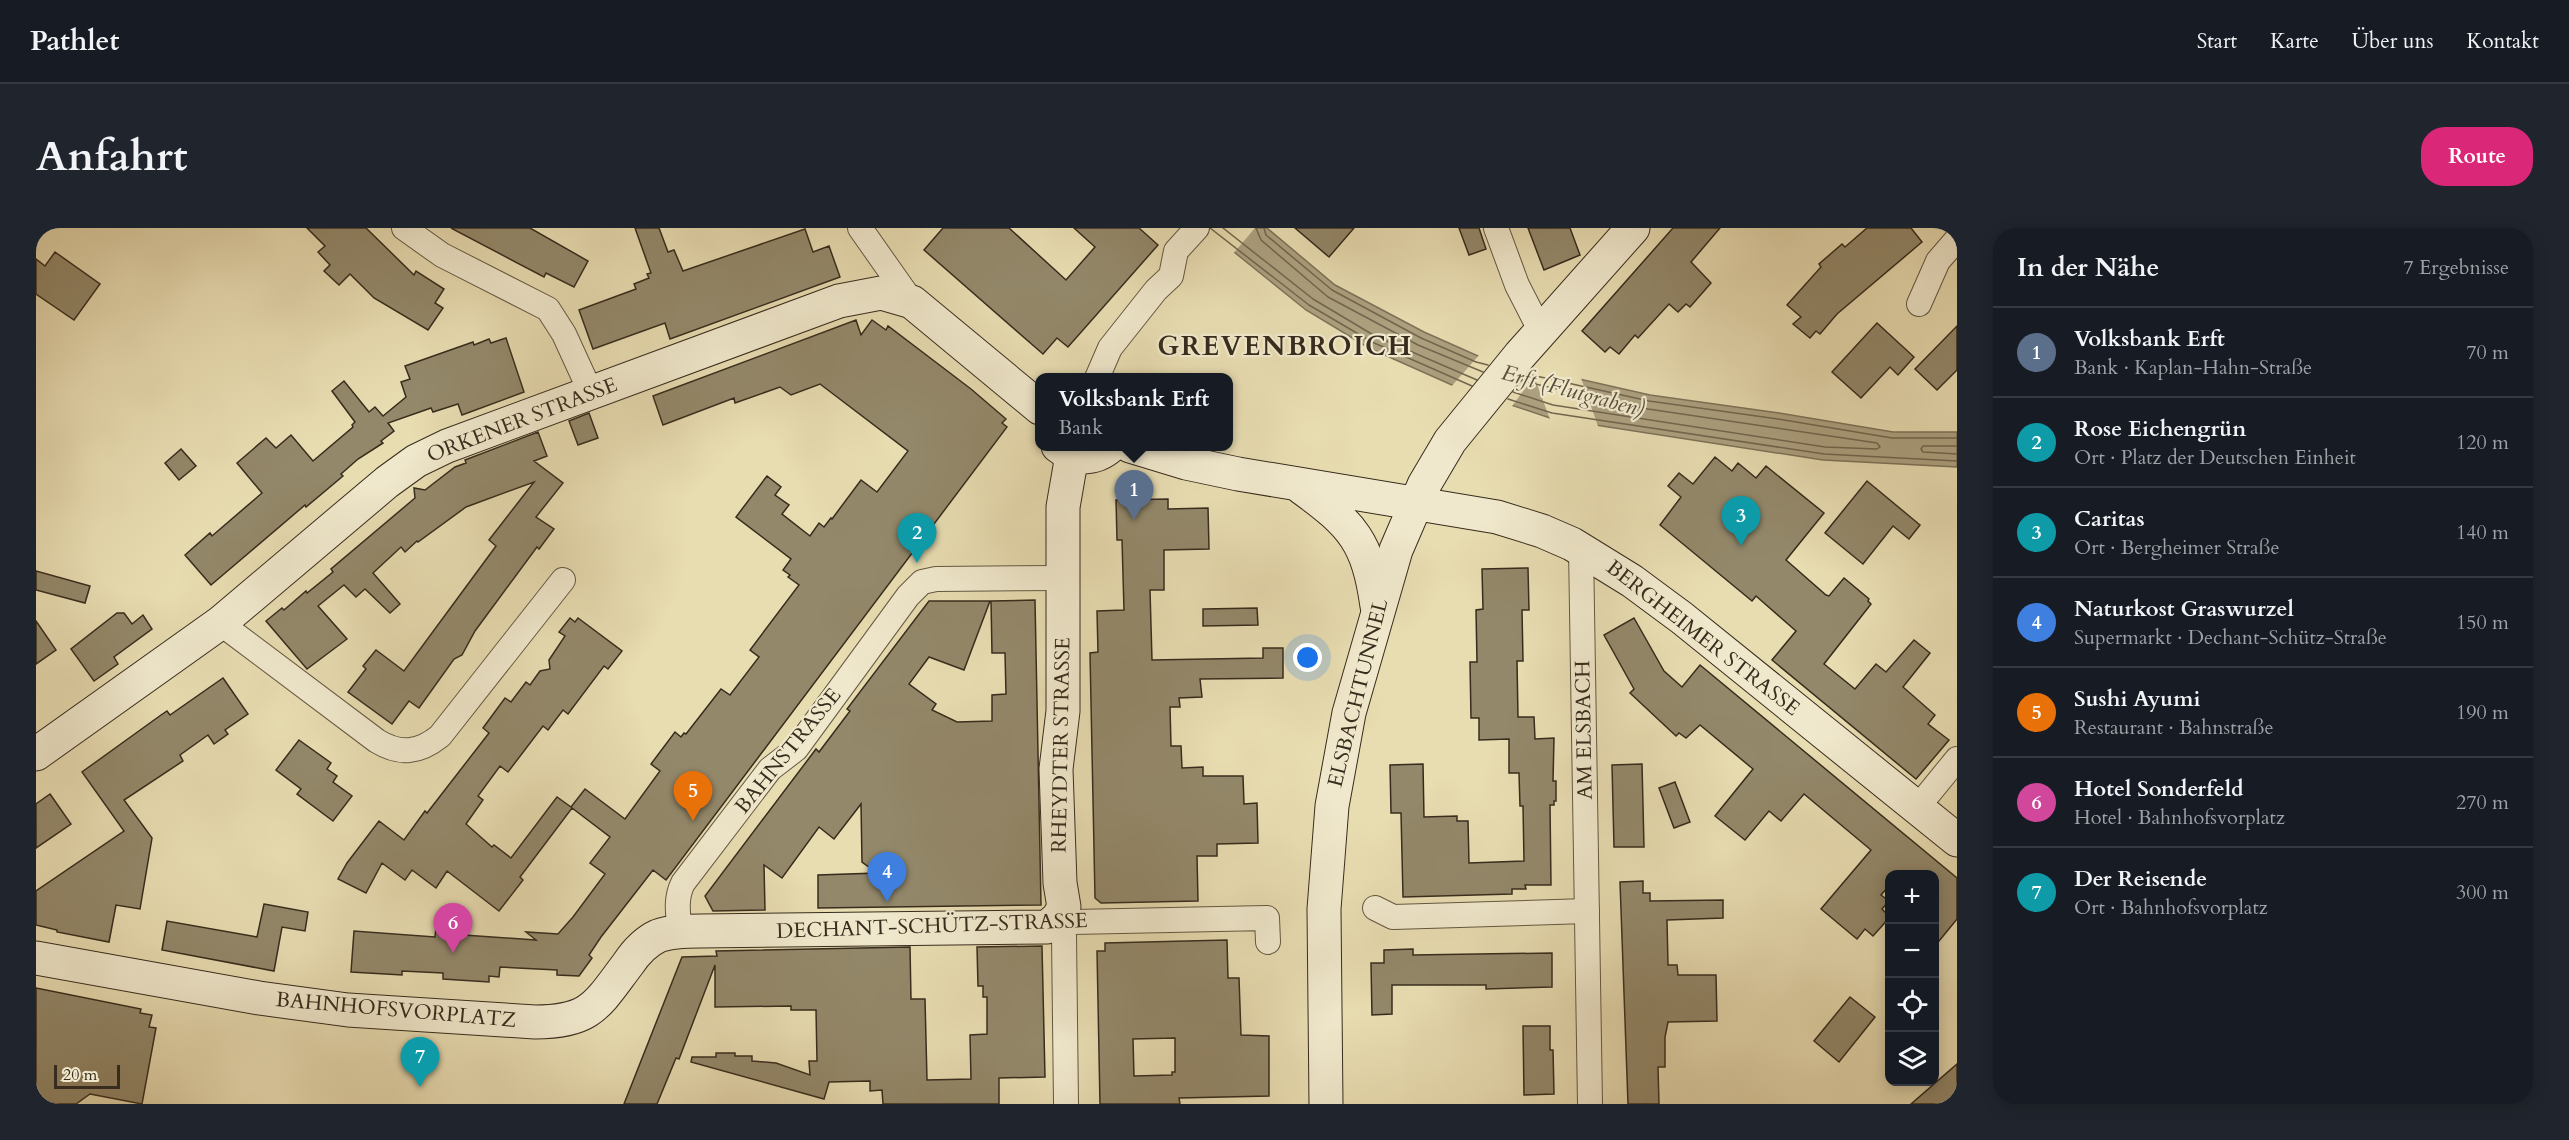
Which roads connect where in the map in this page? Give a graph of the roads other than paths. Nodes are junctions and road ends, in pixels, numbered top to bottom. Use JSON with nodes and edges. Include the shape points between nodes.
{"nodes":[{"id":1,"x":404,"y":228,"type":"edge"},
{"id":2,"x":860,"y":228,"type":"edge"},
{"id":3,"x":1496,"y":228,"type":"edge"},
{"id":4,"x":1634,"y":228,"type":"edge"},
{"id":5,"x":1193,"y":232,"type":"edge"},
{"id":6,"x":1957,"y":239,"type":"edge"},
{"id":7,"x":912,"y":303,"type":"junction"},
{"id":8,"x":1919,"y":304,"type":"dead end"},
{"id":9,"x":1531,"y":343,"type":"junction"},
{"id":10,"x":1099,"y":373,"type":"edge"},
{"id":11,"x":591,"y":393,"type":"junction"},
{"id":12,"x":1035,"y":404,"type":"edge"},
{"id":13,"x":1065,"y":451,"type":"edge"},
{"id":14,"x":1105,"y":451,"type":"edge"},
{"id":15,"x":1144,"y":451,"type":"edge"},
{"id":16,"x":1298,"y":485,"type":"junction"},
{"id":17,"x":1415,"y":504,"type":"junction"},
{"id":18,"x":1581,"y":548,"type":"junction"},
{"id":19,"x":1062,"y":578,"type":"junction"},
{"id":20,"x":563,"y":580,"type":"dead end"},
{"id":21,"x":1377,"y":608,"type":"junction"},
{"id":22,"x":220,"y":623,"type":"junction"},
{"id":23,"x":36,"y":754,"type":"edge"},
{"id":24,"x":1957,"y":759,"type":"edge"},
{"id":25,"x":1917,"y":808,"type":"junction"},
{"id":26,"x":1957,"y":840,"type":"edge"},
{"id":27,"x":1375,"y":908,"type":"dead end"},
{"id":28,"x":1587,"y":911,"type":"junction"},
{"id":29,"x":1058,"y":918,"type":"junction"},
{"id":30,"x":680,"y":932,"type":"junction"},
{"id":31,"x":1268,"y":942,"type":"dead end"},
{"id":32,"x":36,"y":958,"type":"edge"},
{"id":33,"x":1066,"y":1104,"type":"edge"},
{"id":34,"x":1326,"y":1104,"type":"edge"},
{"id":35,"x":1590,"y":1104,"type":"edge"}],
"edges":[{"from":1,"to":11,"type":"street","via":[[442,255],[548,309]]},
{"from":2,"to":7,"type":"street"},
{"from":3,"to":9,"type":"street","via":[[1517,285]]},
{"from":4,"to":9,"type":"street","name":"ELSBACHTUNNEL"},
{"from":5,"to":10,"type":"street","via":[[1176,251],[1171,276],[1110,348]]},
{"from":6,"to":8,"type":"street","via":[[1938,261]]},
{"from":7,"to":11,"type":"street","name":"ORKENER STRASSE","via":[[881,293],[855,297]]},
{"from":7,"to":12,"type":"street"},
{"from":9,"to":17,"type":"street","name":"ELSBACHTUNNEL","via":[[1443,452]]},
{"from":11,"to":22,"type":"street","name":"ORKENER STRASSE","via":[[416,461]]},
{"from":13,"to":14,"type":"street","via":[[1088,458]]},
{"from":13,"to":19,"type":"street","name":"RHEYDTER STRASSE"},
{"from":15,"to":16,"type":"street","name":"BERGHEIMER STRASSE"},
{"from":16,"to":17,"type":"street","name":"BERGHEIMER STRASSE"},
{"from":16,"to":21,"type":"street","via":[[1336,513],[1357,537],[1370,567]]},
{"from":17,"to":18,"type":"street","name":"BERGHEIMER STRASSE","via":[[1503,519]]},
{"from":17,"to":21,"type":"street","name":"ELSBACHTUNNEL"},
{"from":18,"to":25,"type":"street","name":"BERGHEIMER STRASSE","via":[[1665,605]]},
{"from":18,"to":28,"type":"street","name":"AM ELSBACH"},
{"from":19,"to":29,"type":"street","name":"RHEYDTER STRASSE","via":[[1063,711],[1056,769],[1064,907]]},
{"from":19,"to":30,"type":"street","name":"BAHNSTRASSE","via":[[922,582],[796,749],[771,769],[683,883],[676,905]]},
{"from":20,"to":22,"type":"street","via":[[440,736],[408,752],[389,748],[365,733]]},
{"from":21,"to":34,"type":"street","name":"ELSBACHTUNNEL","via":[[1344,733],[1329,827],[1324,920]]},
{"from":22,"to":23,"type":"street","name":"ORKENER STRASSE"},
{"from":24,"to":25,"type":"street"},
{"from":25,"to":26,"type":"street","name":"BERGHEIMER STRASSE"},
{"from":27,"to":28,"type":"street","via":[[1393,916]]},
{"from":28,"to":35,"type":"street","name":"AM ELSBACH"},
{"from":29,"to":30,"type":"street","name":"DECHANT-SCHÜTZ-STRASSE","via":[[1047,927]]},
{"from":29,"to":31,"type":"street","name":"DECHANT-SCHÜTZ-STRASSE","via":[[1073,922],[1267,918]]},
{"from":29,"to":33,"type":"street","name":"RHEYDTER STRASSE","via":[[1064,936]]},
{"from":30,"to":32,"type":"street","name":"BAHNHOFSVORPLATZ","via":[[662,935],[643,945],[592,1009],[572,1020],[547,1022],[348,1010]]}]}
